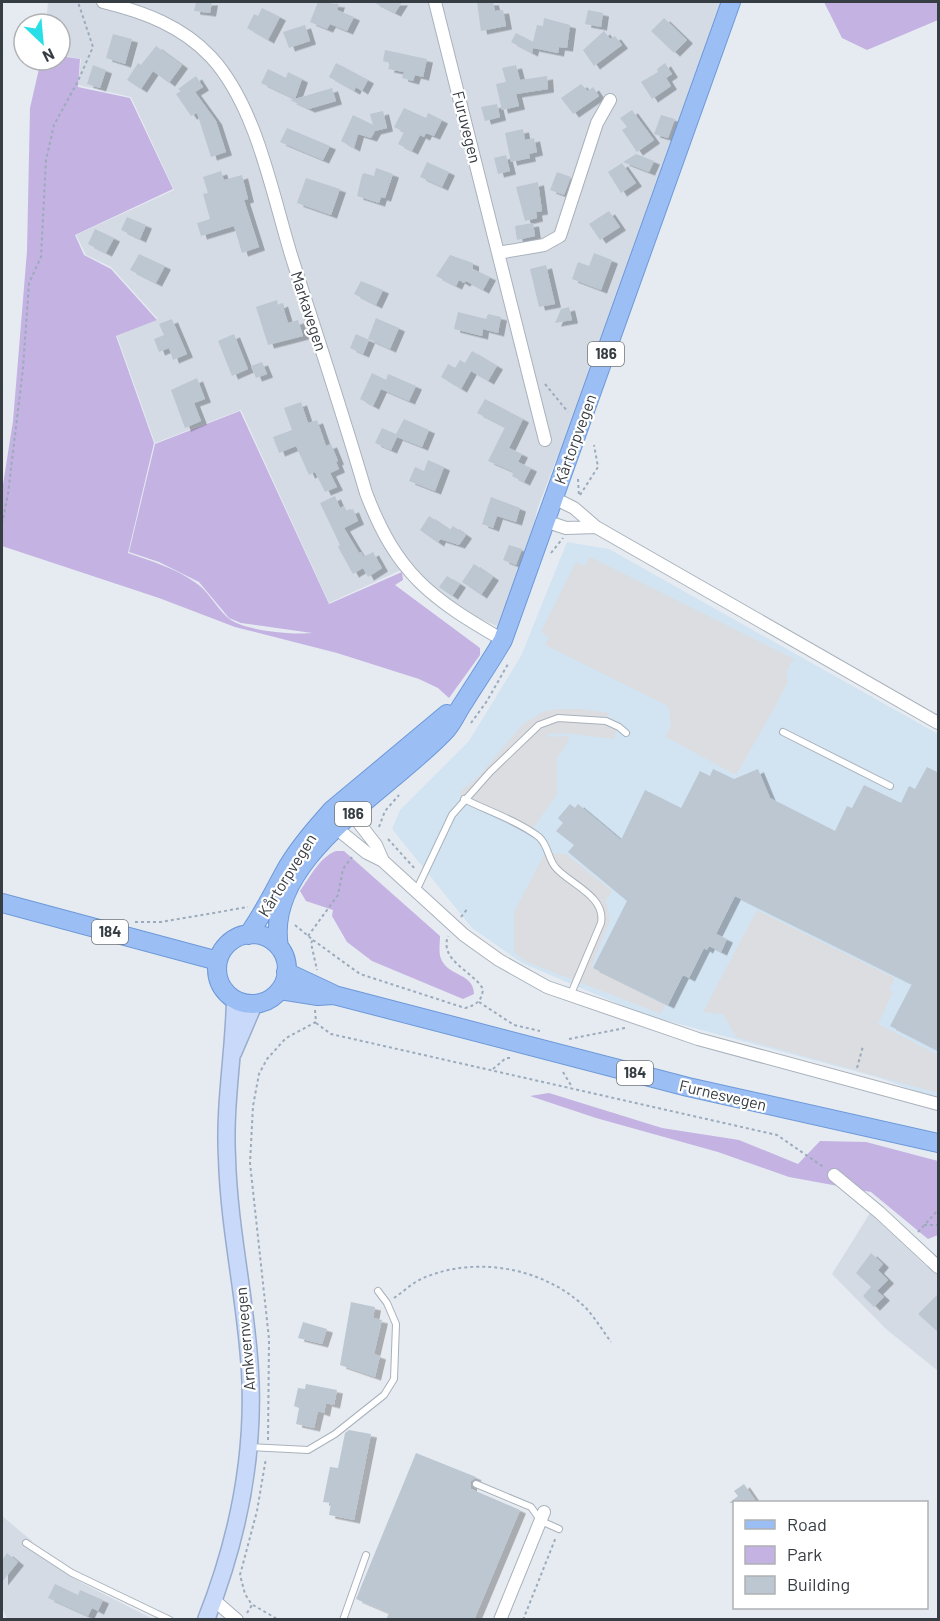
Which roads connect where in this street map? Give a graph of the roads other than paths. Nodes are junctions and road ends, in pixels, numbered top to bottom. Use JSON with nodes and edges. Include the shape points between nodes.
{"nodes":[{"id":1,"x":103,"y":2,"type":"edge"},
{"id":2,"x":435,"y":2,"type":"edge"},
{"id":3,"x":731,"y":2,"type":"edge"},
{"id":4,"x":610,"y":100,"type":"dead end"},
{"id":5,"x":498,"y":253,"type":"junction"},
{"id":6,"x":545,"y":440,"type":"dead end"},
{"id":7,"x":554,"y":498,"type":"junction"},
{"id":8,"x":545,"y":521,"type":"junction"},
{"id":9,"x":596,"y":527,"type":"junction"},
{"id":10,"x":506,"y":640,"type":"junction"},
{"id":11,"x":465,"y":700,"type":"junction"},
{"id":12,"x":939,"y":723,"type":"edge"},
{"id":13,"x":783,"y":732,"type":"dead end"},
{"id":14,"x":626,"y":734,"type":"dead end"},
{"id":15,"x":890,"y":786,"type":"dead end"},
{"id":16,"x":464,"y":799,"type":"junction"},
{"id":17,"x":352,"y":814,"type":"junction"},
{"id":18,"x":334,"y":819,"type":"junction"},
{"id":19,"x":383,"y":861,"type":"junction"},
{"id":20,"x":416,"y":891,"type":"junction"},
{"id":21,"x":2,"y":903,"type":"edge"},
{"id":22,"x":248,"y":935,"type":"junction"},
{"id":23,"x":279,"y":948,"type":"junction"},
{"id":24,"x":218,"y":961,"type":"junction"},
{"id":25,"x":286,"y":972,"type":"junction"},
{"id":26,"x":280,"y":990,"type":"junction"},
{"id":27,"x":334,"y":995,"type":"junction"},
{"id":28,"x":570,"y":996,"type":"junction"},
{"id":29,"x":235,"y":1000,"type":"junction"},
{"id":30,"x":254,"y":1004,"type":"junction"},
{"id":31,"x":233,"y":1054,"type":"junction"},
{"id":32,"x":939,"y":1104,"type":"edge"},
{"id":33,"x":939,"y":1143,"type":"edge"},
{"id":34,"x":834,"y":1175,"type":"road end"},
{"id":35,"x":939,"y":1267,"type":"edge"},
{"id":36,"x":378,"y":1291,"type":"dead end"},
{"id":37,"x":250,"y":1447,"type":"junction"},
{"id":38,"x":476,"y":1484,"type":"dead end"},
{"id":39,"x":543,"y":1517,"type":"junction"},
{"id":40,"x":559,"y":1529,"type":"road end"},
{"id":41,"x":26,"y":1543,"type":"dead end"},
{"id":42,"x":366,"y":1555,"type":"dead end"},
{"id":43,"x":214,"y":1600,"type":"junction"},
{"id":44,"x":241,"y":1619,"type":"edge"},
{"id":45,"x":170,"y":1620,"type":"edge"},
{"id":46,"x":206,"y":1620,"type":"edge"},
{"id":47,"x":343,"y":1620,"type":"edge"},
{"id":48,"x":500,"y":1620,"type":"edge"}],
"edges":[{"from":1,"to":10,"type":"street","name":"Markavegen","via":[[152,16],[187,36],[212,58],[232,86],[248,119],[366,493],[388,543],[424,589],[460,615]]},
{"from":2,"to":5,"type":"street","name":"Furuvegen"},
{"from":3,"to":7,"type":"main road","name":"Kårtorpvegen","number":"186"},
{"from":4,"to":5,"type":"street","via":[[597,123],[560,236],[544,245]]},
{"from":5,"to":6,"type":"street","name":"Furuvegen"},
{"from":7,"to":8,"type":"main road","name":"Kårtorpvegen","number":"186"},
{"from":7,"to":9,"type":"street","via":[[574,508]]},
{"from":8,"to":9,"type":"street","via":[[567,528]]},
{"from":8,"to":10,"type":"main road","name":"Kårtorpvegen","number":"186"},
{"from":9,"to":12,"type":"street"},
{"from":10,"to":11,"type":"main road","name":"Kårtorpvegen","number":"186"},
{"from":11,"to":17,"type":"main road","name":"Kårtorpvegen","number":"186","via":[[429,748]]},
{"from":11,"to":18,"type":"main road","name":"Kårtorpvegen","number":"186"},
{"from":13,"to":15,"type":"lane"},
{"from":14,"to":16,"type":"lane","via":[[606,721],[547,721],[525,736]]},
{"from":16,"to":20,"type":"lane","via":[[452,815]]},
{"from":16,"to":28,"type":"lane","via":[[537,836],[550,853],[554,867],[599,904],[602,922]]},
{"from":17,"to":18,"type":"main road","name":"Kårtorpvegen","number":"186"},
{"from":17,"to":19,"type":"street"},
{"from":18,"to":19,"type":"street","via":[[367,853]]},
{"from":18,"to":22,"type":"main road","name":"Kårtorpvegen","number":"186","via":[[301,847]]},
{"from":18,"to":23,"type":"main road","name":"Kårtorpvegen","number":"186","via":[[287,890],[277,920]]},
{"from":19,"to":20,"type":"street"},
{"from":20,"to":28,"type":"street","via":[[454,927],[528,978]]},
{"from":21,"to":24,"type":"main road","number":"184"},
{"from":22,"to":23,"type":"main road","via":[[265,937]]},
{"from":22,"to":24,"type":"main road","via":[[226,946]]},
{"from":23,"to":25,"type":"main road"},
{"from":24,"to":29,"type":"main road","via":[[220,983]]},
{"from":25,"to":26,"type":"main road"},
{"from":25,"to":27,"type":"main road","name":"Furnesvegen","number":"184"},
{"from":26,"to":27,"type":"main road","name":"Furnesvegen","number":"184"},
{"from":26,"to":30,"type":"main road","via":[[269,1000]]},
{"from":27,"to":33,"type":"main road","name":"Furnesvegen","number":"184","via":[[688,1087]]},
{"from":28,"to":32,"type":"street","via":[[771,1060]]},
{"from":29,"to":30,"type":"main road"},
{"from":29,"to":31,"type":"main road"},
{"from":30,"to":31,"type":"main road"},
{"from":31,"to":37,"type":"main road","name":"Arnkvernvegen","via":[[226,1160],[250,1370]]},
{"from":34,"to":35,"type":"street"},
{"from":36,"to":37,"type":"lane","via":[[396,1324],[394,1379],[384,1395],[308,1450]]},
{"from":37,"to":43,"type":"main road","name":"Arnkvernvegen","via":[[241,1510]]},
{"from":38,"to":39,"type":"lane","via":[[531,1507]]},
{"from":39,"to":40,"type":"lane"},
{"from":39,"to":48,"type":"street"},
{"from":41,"to":45,"type":"lane","via":[[72,1574]]},
{"from":42,"to":47,"type":"lane"},
{"from":43,"to":44,"type":"street"},
{"from":43,"to":46,"type":"main road","name":"Arnkvernvegen"}]}
